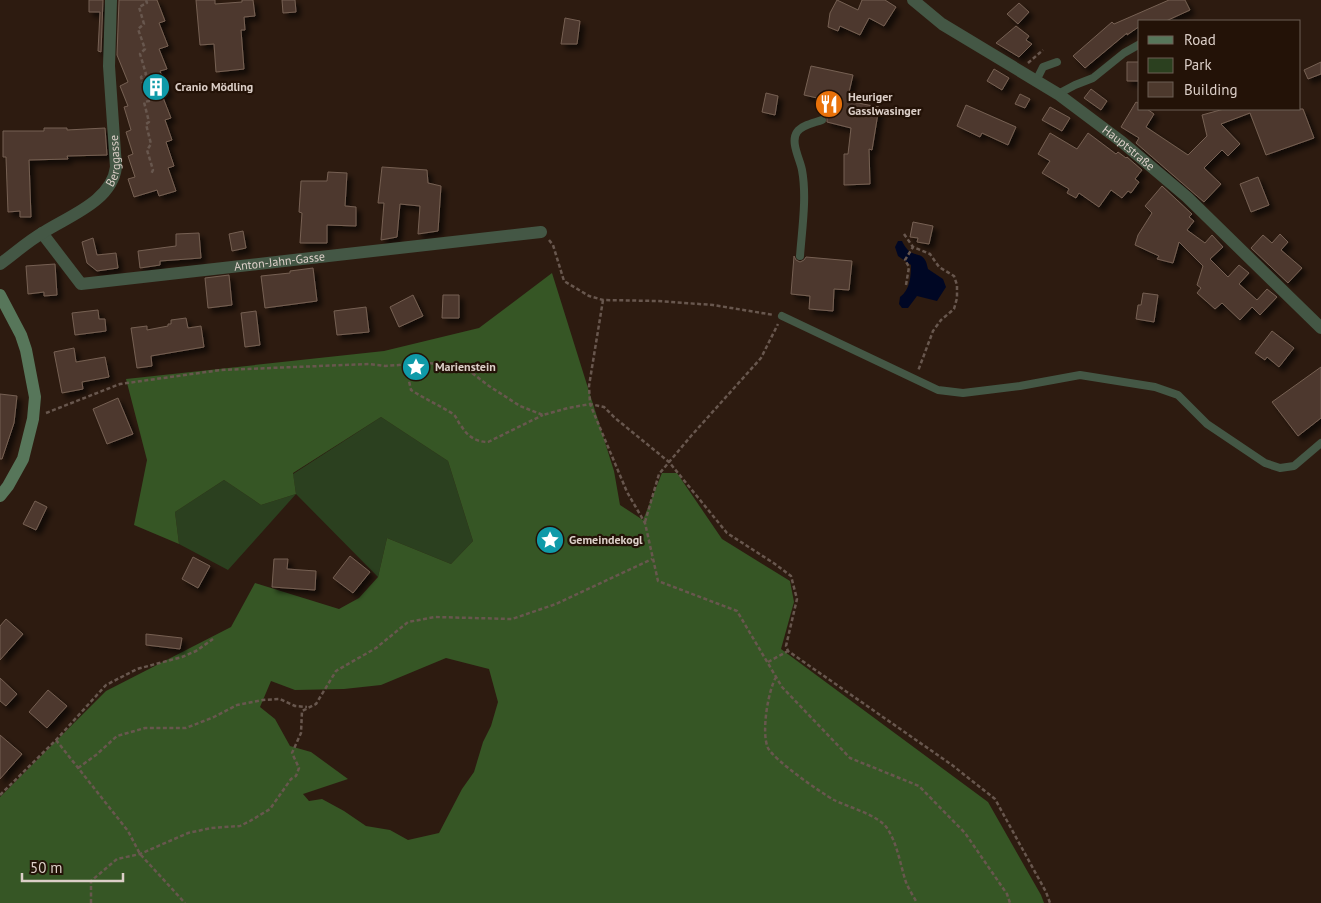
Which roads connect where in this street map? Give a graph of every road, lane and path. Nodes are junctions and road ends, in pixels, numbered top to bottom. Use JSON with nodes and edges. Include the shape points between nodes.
{"nodes":[{"id":1,"x":111,"y":0,"type":"edge"},
{"id":2,"x":146,"y":0,"type":"edge"},
{"id":3,"x":913,"y":0,"type":"edge"},
{"id":4,"x":1138,"y":45,"type":"edge"},
{"id":5,"x":1043,"y":50,"type":"dead end"},
{"id":6,"x":1033,"y":57,"type":"dead end"},
{"id":7,"x":1057,"y":62,"type":"dead end"},
{"id":8,"x":1036,"y":80,"type":"junction"},
{"id":9,"x":1058,"y":94,"type":"junction"},
{"id":10,"x":822,"y":120,"type":"dead end"},
{"id":11,"x":151,"y":174,"type":"dead end"},
{"id":12,"x":42,"y":232,"type":"junction"},
{"id":13,"x":541,"y":232,"type":"joint"},
{"id":14,"x":904,"y":234,"type":"dead end"},
{"id":15,"x":913,"y":248,"type":"junction"},
{"id":16,"x":800,"y":256,"type":"dead end"},
{"id":17,"x":0,"y":264,"type":"edge"},
{"id":18,"x":906,"y":284,"type":"dead end"},
{"id":19,"x":0,"y":295,"type":"edge"},
{"id":20,"x":603,"y":300,"type":"junction"},
{"id":21,"x":782,"y":316,"type":"junction"},
{"id":22,"x":1321,"y":328,"type":"edge"},
{"id":23,"x":414,"y":363,"type":"junction"},
{"id":24,"x":921,"y":364,"type":"dead end"},
{"id":25,"x":590,"y":404,"type":"junction"},
{"id":26,"x":543,"y":415,"type":"junction"},
{"id":27,"x":33,"y":419,"type":"junction"},
{"id":28,"x":1321,"y":443,"type":"edge"},
{"id":29,"x":669,"y":462,"type":"junction"},
{"id":30,"x":0,"y":496,"type":"edge"},
{"id":31,"x":644,"y":523,"type":"junction"},
{"id":32,"x":652,"y":559,"type":"junction"},
{"id":33,"x":213,"y":640,"type":"dead end"},
{"id":34,"x":788,"y":651,"type":"junction"},
{"id":35,"x":768,"y":662,"type":"junction"},
{"id":36,"x":776,"y":677,"type":"junction"},
{"id":37,"x":309,"y":706,"type":"junction"},
{"id":38,"x":56,"y":740,"type":"junction"},
{"id":39,"x":78,"y":768,"type":"junction"},
{"id":40,"x":0,"y":795,"type":"edge"},
{"id":41,"x":140,"y":854,"type":"junction"},
{"id":42,"x":91,"y":903,"type":"edge"},
{"id":43,"x":186,"y":903,"type":"edge"},
{"id":44,"x":917,"y":903,"type":"edge"},
{"id":45,"x":1010,"y":903,"type":"edge"},
{"id":46,"x":1050,"y":903,"type":"edge"}],
"edges":[{"from":1,"to":12,"type":"street","name":"Berggasse","via":[[109,66],[115,174],[104,192],[88,206]]},
{"from":2,"to":11,"type":"path","via":[[148,3],[139,7],[144,24],[138,29],[145,49],[140,54],[146,74],[141,77],[149,101],[144,102],[150,122],[146,124],[151,144],[148,150]]},
{"from":3,"to":8,"type":"street","name":"Hauptstraße","via":[[942,24]]},
{"from":4,"to":9,"type":"lane","via":[[1093,78]]},
{"from":5,"to":6,"type":"path"},
{"from":7,"to":8,"type":"lane","via":[[1043,67]]},
{"from":8,"to":9,"type":"street","name":"Hauptstraße"},
{"from":9,"to":22,"type":"street","name":"Hauptstraße","via":[[1187,197]]},
{"from":10,"to":16,"type":"lane","via":[[797,132],[794,141],[802,170]]},
{"from":12,"to":13,"type":"street","name":"Anton-Jahn-Gasse","via":[[81,284]]},
{"from":12,"to":17,"type":"street","name":"Berggasse"},
{"from":13,"to":20,"type":"path","via":[[554,245],[564,281],[589,296]]},
{"from":14,"to":15,"type":"path"},
{"from":15,"to":18,"type":"path","via":[[905,260],[909,267]]},
{"from":15,"to":24,"type":"path","via":[[930,254],[939,267],[954,276],[957,285],[954,309],[933,331]]},
{"from":19,"to":27,"type":"main road","via":[[26,350],[35,397]]},
{"from":20,"to":21,"type":"path","via":[[713,305]]},
{"from":20,"to":25,"type":"path","via":[[589,386]]},
{"from":21,"to":28,"type":"lane","via":[[938,390],[963,393],[1080,375],[1155,387],[1178,395],[1208,424],[1265,463],[1280,468],[1294,466]]},
{"from":21,"to":29,"type":"path","via":[[761,358]]},
{"from":23,"to":26,"type":"path","via":[[463,366],[520,406]]},
{"from":23,"to":26,"type":"path","via":[[409,381],[411,390],[455,416],[472,438],[488,442]]},
{"from":23,"to":27,"type":"path","via":[[238,369],[120,384]]},
{"from":25,"to":26,"type":"path"},
{"from":25,"to":29,"type":"path","via":[[604,407]]},
{"from":25,"to":31,"type":"path","via":[[627,492]]},
{"from":27,"to":30,"type":"main road","via":[[23,459]]},
{"from":29,"to":31,"type":"path","via":[[659,474]]},
{"from":29,"to":34,"type":"path","via":[[727,534],[791,576],[797,599],[786,646]]},
{"from":31,"to":32,"type":"path"},
{"from":32,"to":35,"type":"path","via":[[658,581],[737,611]]},
{"from":32,"to":37,"type":"path","via":[[556,604],[512,619],[435,617],[408,622],[376,648],[336,672],[316,704]]},
{"from":33,"to":38,"type":"path","via":[[182,657],[137,668],[106,685]]},
{"from":34,"to":35,"type":"path"},
{"from":34,"to":46,"type":"path","via":[[952,765],[995,799]]},
{"from":35,"to":36,"type":"path"},
{"from":36,"to":44,"type":"path","via":[[771,685],[765,720],[768,747],[776,758],[834,800],[866,813],[887,827],[905,882]]},
{"from":36,"to":45,"type":"path","via":[[850,758],[919,786],[965,834]]},
{"from":37,"to":39,"type":"path","via":[[295,706],[280,699],[263,700],[238,705],[186,728],[145,728],[117,736]]},
{"from":37,"to":41,"type":"path","via":[[302,711],[301,733],[292,752],[299,768],[296,776],[270,809],[240,826],[188,833]]},
{"from":38,"to":39,"type":"path"},
{"from":38,"to":40,"type":"path"},
{"from":39,"to":41,"type":"path","via":[[128,832]]},
{"from":41,"to":42,"type":"path","via":[[116,859],[90,881]]},
{"from":41,"to":43,"type":"path"}]}
